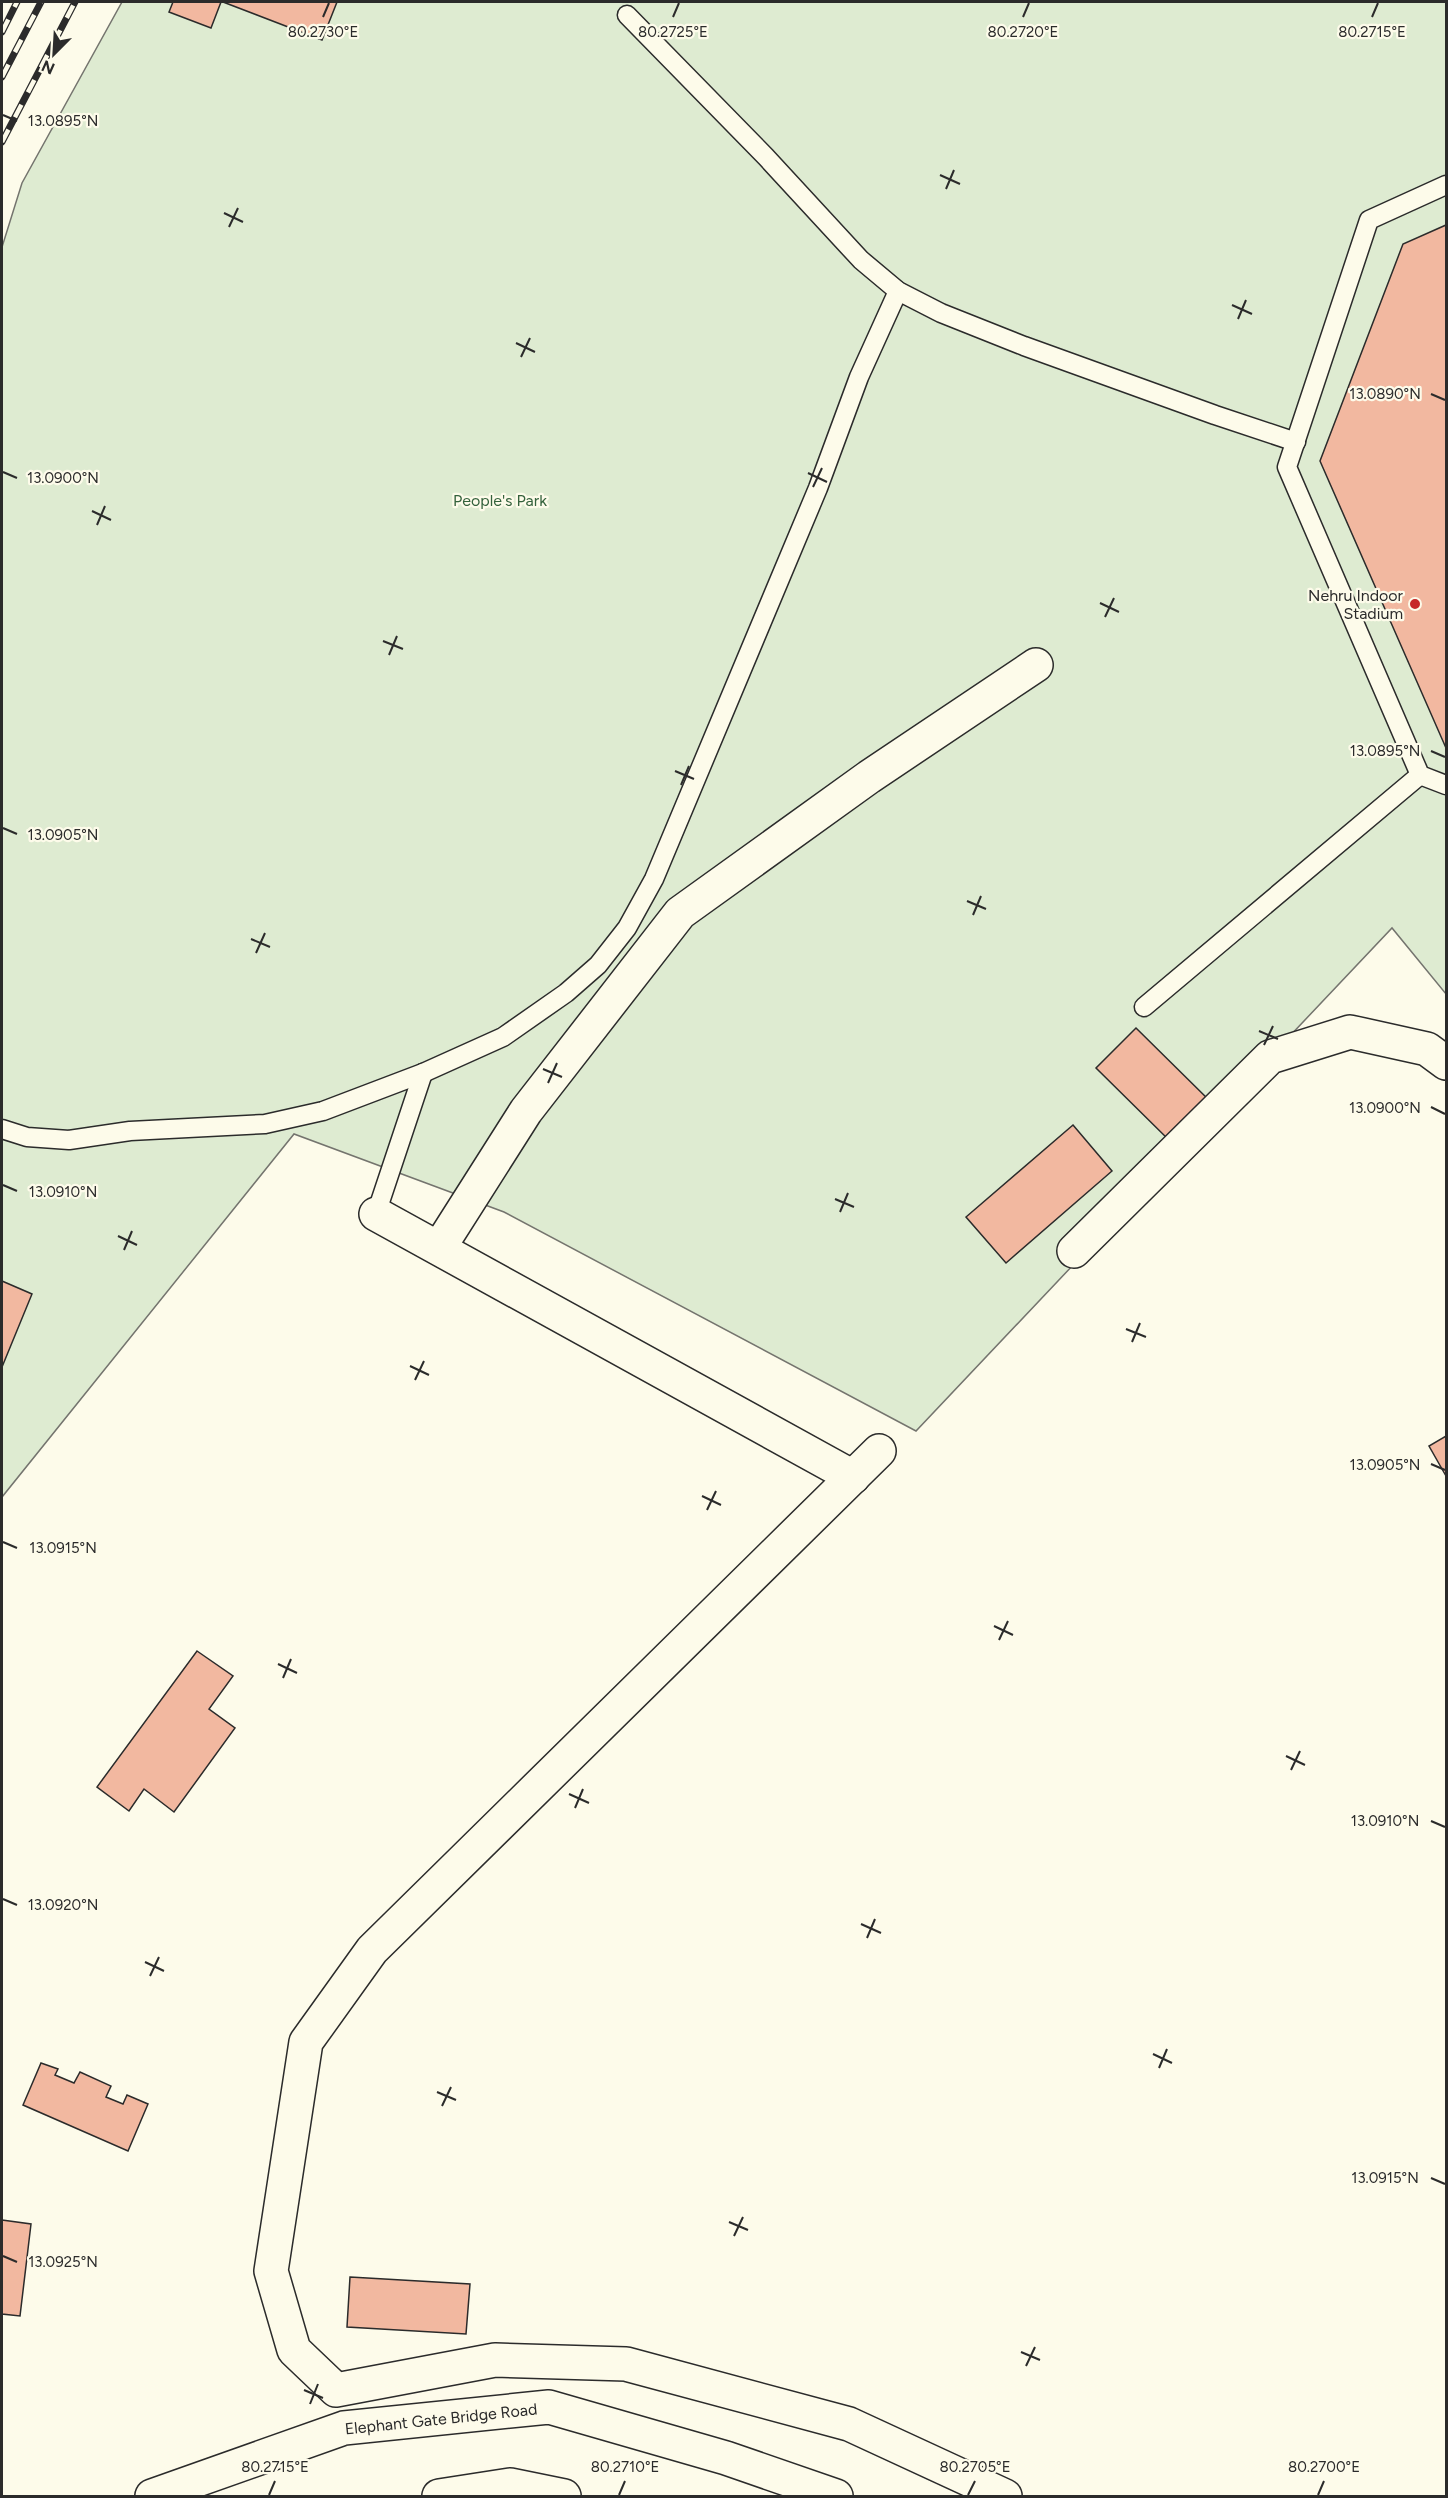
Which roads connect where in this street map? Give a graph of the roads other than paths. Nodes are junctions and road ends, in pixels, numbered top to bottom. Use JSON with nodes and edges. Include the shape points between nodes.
{"nodes":[{"id":1,"x":627,"y":15,"type":"dead end"},
{"id":2,"x":1446,"y":185,"type":"edge"},
{"id":3,"x":898,"y":291,"type":"junction"},
{"id":4,"x":1296,"y":442,"type":"junction"},
{"id":5,"x":1036,"y":665,"type":"dead end"},
{"id":6,"x":1420,"y":775,"type":"junction"},
{"id":7,"x":1446,"y":785,"type":"edge"},
{"id":8,"x":1144,"y":1006,"type":"dead end"},
{"id":9,"x":1446,"y":1063,"type":"edge"},
{"id":10,"x":423,"y":1072,"type":"junction"},
{"id":11,"x":2,"y":1129,"type":"edge"},
{"id":12,"x":376,"y":1214,"type":"joint"},
{"id":13,"x":439,"y":1248,"type":"junction"},
{"id":14,"x":1074,"y":1251,"type":"dead end"},
{"id":15,"x":879,"y":1450,"type":"dead end"},
{"id":16,"x":853,"y":1477,"type":"junction"},
{"id":17,"x":152,"y":2496,"type":"edge"},
{"id":18,"x":439,"y":2496,"type":"edge"},
{"id":19,"x":564,"y":2496,"type":"edge"},
{"id":20,"x":836,"y":2496,"type":"edge"},
{"id":21,"x":1005,"y":2496,"type":"edge"}],
"edges":[{"from":1,"to":3,"type":"lane","via":[[861,260]]},
{"from":2,"to":4,"type":"lane","via":[[1369,220]]},
{"from":3,"to":4,"type":"lane","via":[[1014,342]]},
{"from":3,"to":10,"type":"lane","via":[[859,377],[818,488],[684,811],[627,928],[598,965],[566,993],[503,1037]]},
{"from":4,"to":6,"type":"lane","via":[[1287,467]]},
{"from":5,"to":13,"type":"street","via":[[869,777],[680,913],[526,1111]]},
{"from":6,"to":7,"type":"lane"},
{"from":6,"to":8,"type":"lane"},
{"from":9,"to":14,"type":"street","via":[[1427,1049],[1350,1032],[1270,1057]]},
{"from":10,"to":11,"type":"lane","via":[[323,1111],[264,1124],[130,1131],[54,1141]]},
{"from":10,"to":12,"type":"lane"},
{"from":12,"to":13,"type":"street"},
{"from":13,"to":16,"type":"street"},
{"from":15,"to":16,"type":"street"},
{"from":16,"to":21,"type":"street","via":[[372,1950],[306,2042],[271,2271],[294,2350],[336,2390],[495,2360],[626,2364],[849,2424]]},
{"from":17,"to":20,"type":"street","name":"Elephant Gate Bridge Road","via":[[344,2428],[549,2407],[726,2458]]},
{"from":18,"to":19,"type":"street","via":[[510,2485]]}]}
